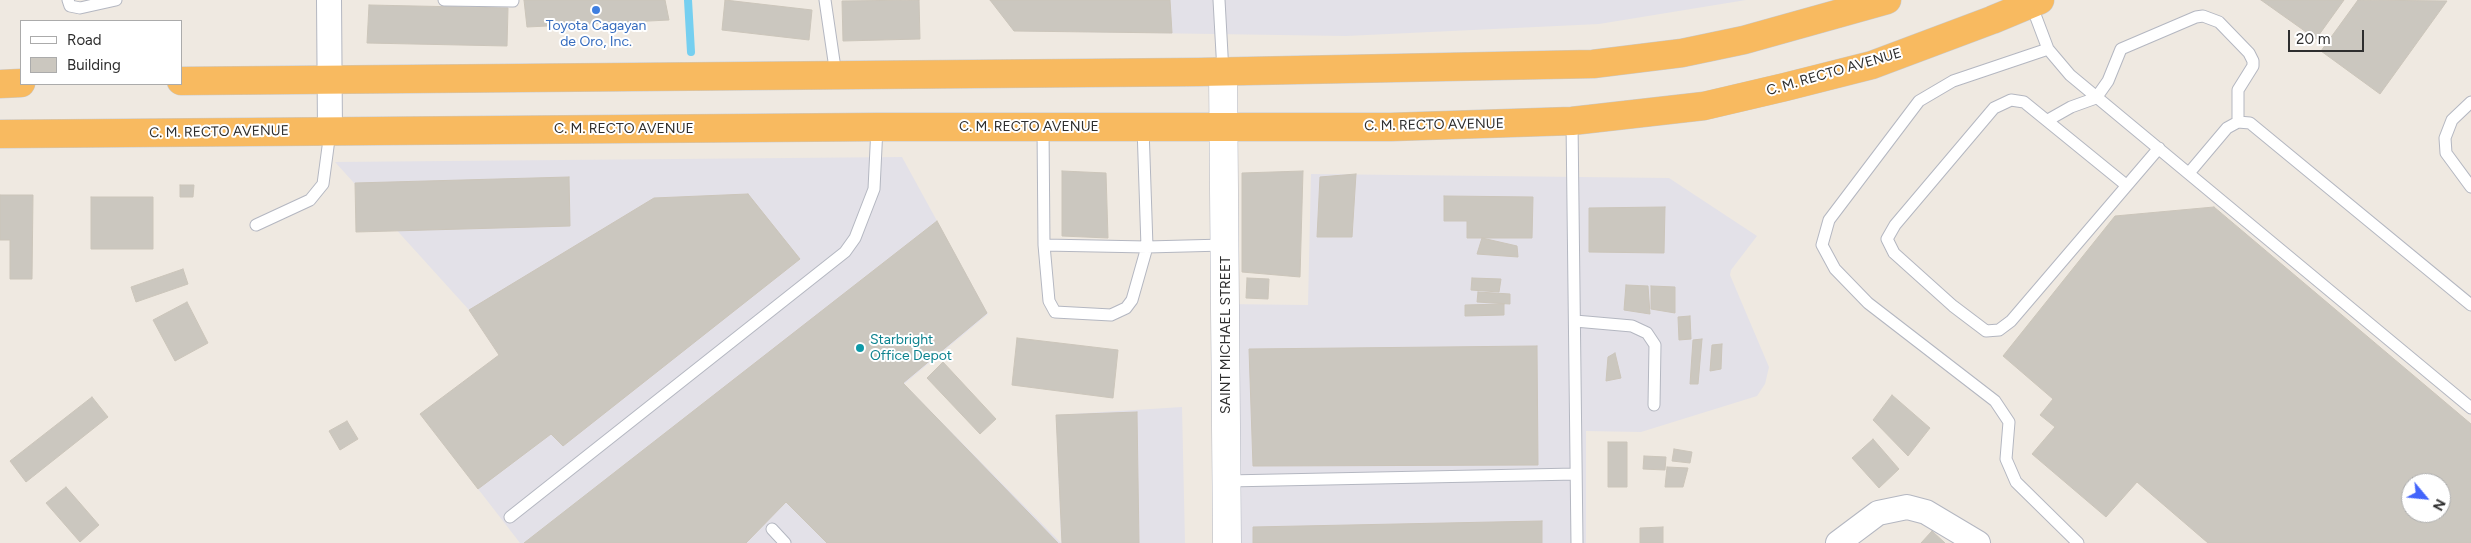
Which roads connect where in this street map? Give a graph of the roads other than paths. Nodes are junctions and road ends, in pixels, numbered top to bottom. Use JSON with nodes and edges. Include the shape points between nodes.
{"nodes":[{"id":1,"x":68,"y":0,"type":"edge"},
{"id":2,"x":116,"y":0,"type":"edge"},
{"id":3,"x":329,"y":0,"type":"edge"},
{"id":4,"x":444,"y":0,"type":"edge"},
{"id":5,"x":825,"y":0,"type":"edge"},
{"id":6,"x":1219,"y":0,"type":"edge"},
{"id":7,"x":1888,"y":0,"type":"edge"},
{"id":8,"x":513,"y":1,"type":"edge"},
{"id":9,"x":2036,"y":2,"type":"edge"},
{"id":10,"x":2048,"y":49,"type":"junction"},
{"id":11,"x":1222,"y":72,"type":"junction"},
{"id":12,"x":836,"y":75,"type":"junction"},
{"id":13,"x":330,"y":78,"type":"junction"},
{"id":14,"x":182,"y":81,"type":"edge"},
{"id":15,"x":20,"y":83,"type":"edge"},
{"id":16,"x":0,"y":84,"type":"edge"},
{"id":17,"x":2096,"y":98,"type":"junction"},
{"id":18,"x":2471,"y":102,"type":"edge"},
{"id":19,"x":2048,"y":120,"type":"junction"},
{"id":20,"x":1572,"y":121,"type":"junction"},
{"id":21,"x":2238,"y":122,"type":"junction"},
{"id":22,"x":1043,"y":127,"type":"junction"},
{"id":23,"x":1143,"y":127,"type":"junction"},
{"id":24,"x":1222,"y":127,"type":"junction"},
{"id":25,"x":877,"y":128,"type":"junction"},
{"id":26,"x":330,"y":130,"type":"junction"},
{"id":27,"x":0,"y":134,"type":"edge"},
{"id":28,"x":2159,"y":148,"type":"junction"},
{"id":29,"x":2189,"y":173,"type":"junction"},
{"id":30,"x":2126,"y":185,"type":"junction"},
{"id":31,"x":2471,"y":187,"type":"edge"},
{"id":32,"x":256,"y":225,"type":"dead end"},
{"id":33,"x":1044,"y":245,"type":"junction"},
{"id":34,"x":1226,"y":245,"type":"junction"},
{"id":35,"x":1147,"y":247,"type":"junction"},
{"id":36,"x":2471,"y":305,"type":"edge"},
{"id":37,"x":1575,"y":321,"type":"junction"},
{"id":38,"x":1654,"y":405,"type":"dead end"},
{"id":39,"x":2471,"y":408,"type":"edge"},
{"id":40,"x":1576,"y":474,"type":"junction"},
{"id":41,"x":1227,"y":481,"type":"junction"},
{"id":42,"x":510,"y":517,"type":"dead end"},
{"id":43,"x":772,"y":529,"type":"dead end"},
{"id":44,"x":785,"y":543,"type":"edge"},
{"id":45,"x":1227,"y":543,"type":"edge"},
{"id":46,"x":1577,"y":543,"type":"edge"},
{"id":47,"x":1838,"y":543,"type":"edge"},
{"id":48,"x":1978,"y":543,"type":"edge"},
{"id":49,"x":2078,"y":543,"type":"edge"}],
"edges":[{"from":1,"to":2,"type":"lane","via":[[70,6],[80,8]]},
{"from":3,"to":13,"type":"street"},
{"from":4,"to":8,"type":"lane"},
{"from":5,"to":12,"type":"lane"},
{"from":6,"to":11,"type":"lane"},
{"from":7,"to":11,"type":"highway","via":[[1744,40],[1682,53],[1593,64]]},
{"from":9,"to":10,"type":"lane"},
{"from":9,"to":20,"type":"highway","name":"C. M. RECTO AVENUE","via":[[1872,64],[1785,88],[1704,106]]},
{"from":10,"to":17,"type":"lane"},
{"from":10,"to":49,"type":"lane","via":[[1954,81],[1919,101],[1829,220],[1822,245],[1835,269],[1868,303],[1995,401],[2009,422],[2006,459],[2016,482]]},
{"from":11,"to":12,"type":"highway"},
{"from":11,"to":24,"type":"street","name":"SAINT MICHAEL STREET"},
{"from":12,"to":13,"type":"highway"},
{"from":13,"to":14,"type":"highway"},
{"from":13,"to":26,"type":"street"},
{"from":15,"to":16,"type":"highway"},
{"from":17,"to":19,"type":"lane"},
{"from":17,"to":21,"type":"lane","via":[[2108,81],[2121,49],[2203,16],[2219,22],[2253,61],[2238,90]]},
{"from":17,"to":28,"type":"lane"},
{"from":18,"to":31,"type":"lane","via":[[2452,120],[2445,138],[2446,153]]},
{"from":19,"to":30,"type":"lane"},
{"from":19,"to":30,"type":"lane","via":[[2024,102],[2011,100],[1994,108],[1895,225],[1887,239],[1894,253],[1953,306],[1986,331],[2000,330]]},
{"from":20,"to":24,"type":"highway","name":"C. M. RECTO AVENUE","via":[[1391,127]]},
{"from":20,"to":37,"type":"lane"},
{"from":21,"to":29,"type":"lane","via":[[2227,128]]},
{"from":21,"to":36,"type":"lane","via":[[2250,123]]},
{"from":22,"to":23,"type":"highway","name":"C. M. RECTO AVENUE"},
{"from":22,"to":25,"type":"highway","name":"C. M. RECTO AVENUE"},
{"from":22,"to":33,"type":"lane"},
{"from":23,"to":24,"type":"highway","name":"C. M. RECTO AVENUE"},
{"from":23,"to":35,"type":"lane"},
{"from":24,"to":34,"type":"street","name":"SAINT MICHAEL STREET"},
{"from":25,"to":26,"type":"highway","name":"C. M. RECTO AVENUE"},
{"from":25,"to":42,"type":"lane","via":[[874,189],[855,238],[845,252]]},
{"from":26,"to":27,"type":"highway","name":"C. M. RECTO AVENUE"},
{"from":26,"to":32,"type":"lane","via":[[323,184],[310,200]]},
{"from":28,"to":29,"type":"lane"},
{"from":28,"to":30,"type":"lane"},
{"from":29,"to":39,"type":"lane"},
{"from":33,"to":35,"type":"lane"},
{"from":33,"to":35,"type":"lane","via":[[1049,301],[1055,312],[1112,315],[1126,308],[1132,300]]},
{"from":34,"to":35,"type":"lane"},
{"from":34,"to":41,"type":"street","name":"SAINT MICHAEL STREET"},
{"from":37,"to":38,"type":"lane","via":[[1632,326],[1647,333],[1655,345]]},
{"from":37,"to":40,"type":"lane"},
{"from":40,"to":41,"type":"lane"},
{"from":40,"to":46,"type":"lane"},
{"from":41,"to":45,"type":"street","name":"SAINT MICHAEL STREET"},
{"from":43,"to":44,"type":"lane"},
{"from":47,"to":48,"type":"street","via":[[1878,513],[1907,507],[1926,512]]}]}
